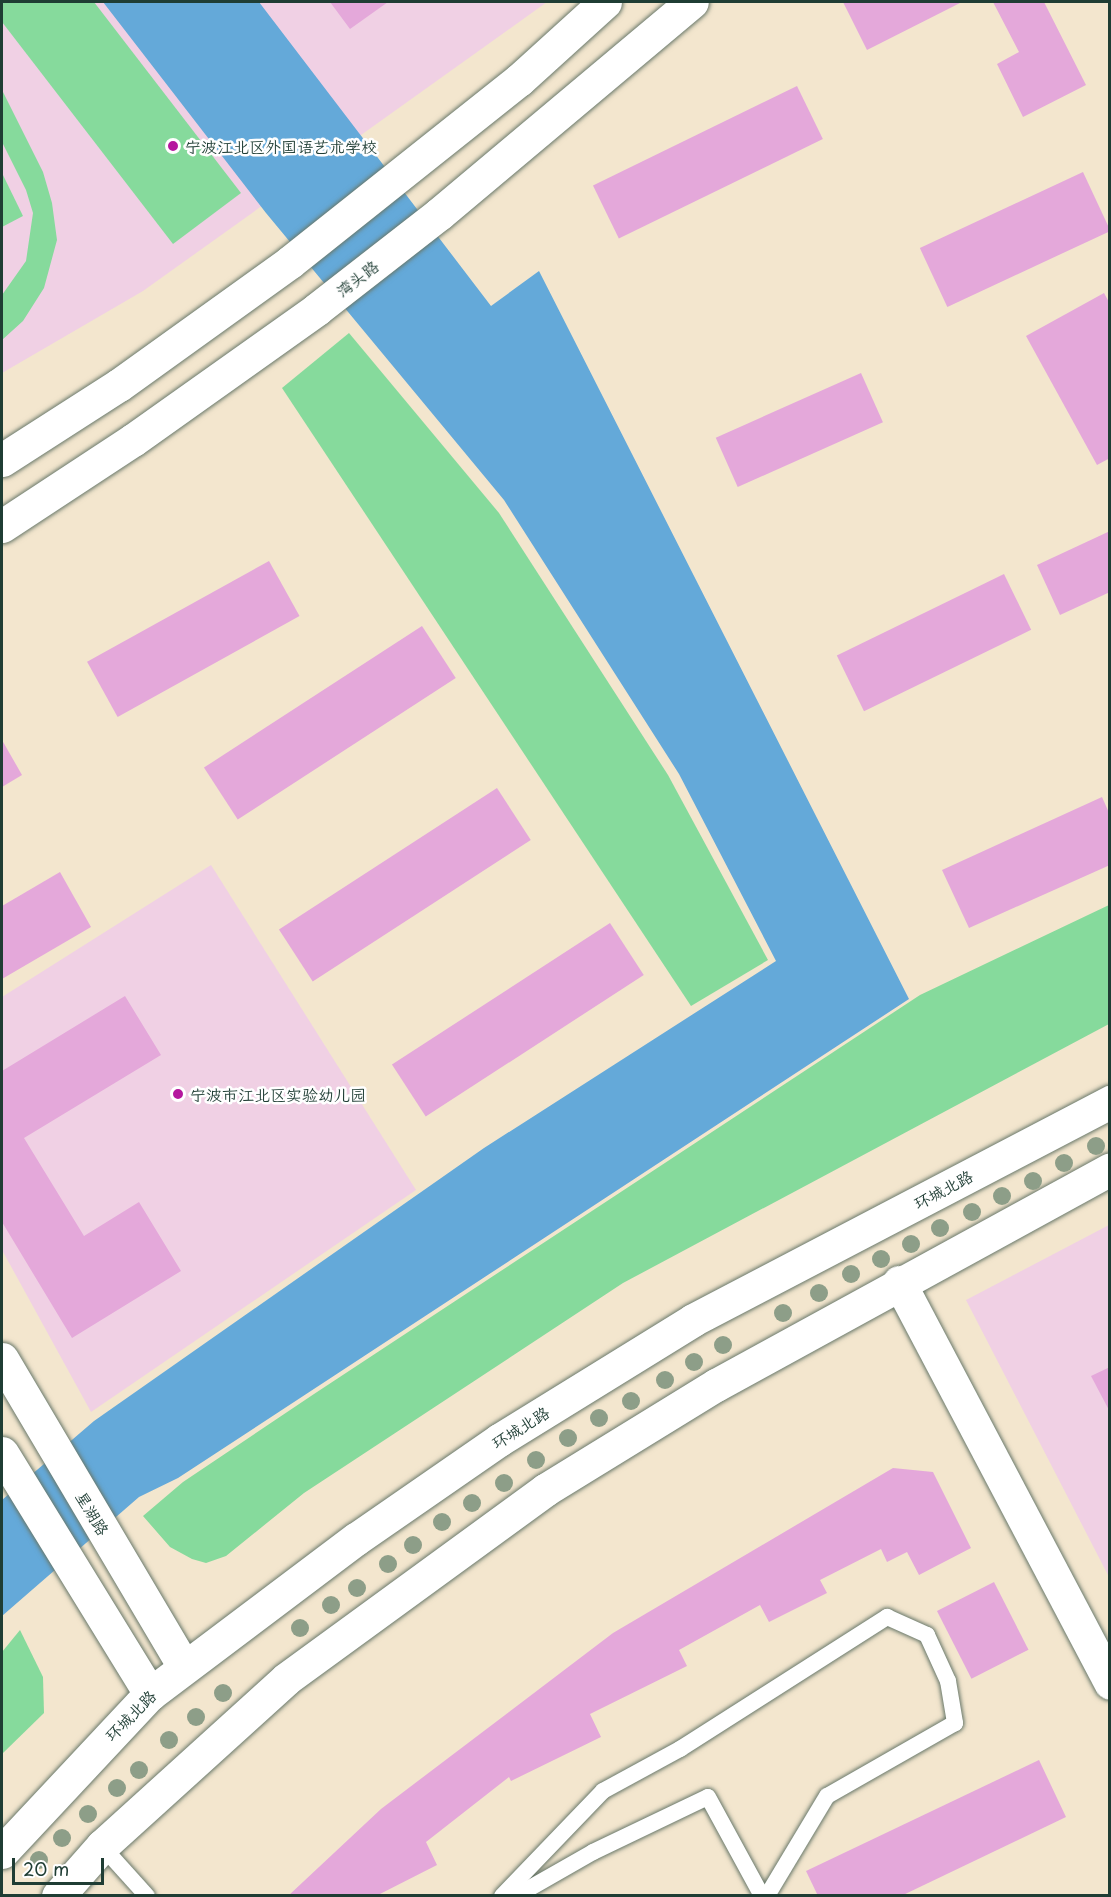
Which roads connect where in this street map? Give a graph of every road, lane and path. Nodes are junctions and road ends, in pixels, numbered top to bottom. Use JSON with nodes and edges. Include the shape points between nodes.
{"nodes":[{"id":1,"x":605,"y":2,"type":"edge"},
{"id":2,"x":692,"y":2,"type":"edge"},
{"id":3,"x":2,"y":460,"type":"edge"},
{"id":4,"x":2,"y":526,"type":"edge"},
{"id":5,"x":1110,"y":1102,"type":"edge"},
{"id":6,"x":1110,"y":1169,"type":"edge"},
{"id":7,"x":899,"y":1282,"type":"junction"},
{"id":8,"x":2,"y":1359,"type":"edge"},
{"id":9,"x":2,"y":1453,"type":"edge"},
{"id":10,"x":184,"y":1667,"type":"junction"},
{"id":11,"x":1110,"y":1683,"type":"edge"},
{"id":12,"x":150,"y":1694,"type":"junction"},
{"id":13,"x":102,"y":1845,"type":"junction"},
{"id":14,"x":2,"y":1852,"type":"edge"},
{"id":15,"x":58,"y":1896,"type":"edge"},
{"id":16,"x":147,"y":1896,"type":"edge"},
{"id":17,"x":502,"y":1896,"type":"edge"},
{"id":18,"x":516,"y":1896,"type":"edge"},
{"id":19,"x":762,"y":1896,"type":"edge"},
{"id":20,"x":767,"y":1896,"type":"edge"}],
"edges":[{"from":1,"to":3,"type":"main road","via":[[519,80],[290,262],[119,385]]},
{"from":2,"to":4,"type":"main road","name":"湾头路","via":[[439,214],[317,309],[134,440]]},
{"from":5,"to":10,"type":"main road","name":"环城北路","via":[[683,1327],[499,1440],[356,1539]]},
{"from":6,"to":7,"type":"main road"},
{"from":7,"to":11,"type":"main road"},
{"from":7,"to":13,"type":"main road","via":[[716,1385],[545,1490],[286,1678]]},
{"from":8,"to":10,"type":"main road","name":"星湖路"},
{"from":9,"to":12,"type":"main road"},
{"from":10,"to":12,"type":"main road","name":"环城北路"},
{"from":12,"to":14,"type":"main road","name":"环城北路"},
{"from":13,"to":15,"type":"main road"},
{"from":13,"to":16,"type":"lane"},
{"from":17,"to":20,"type":"lane","via":[[603,1791],[680,1749],[887,1617],[927,1635],[948,1682],[956,1723],[827,1796]]},
{"from":18,"to":19,"type":"lane","via":[[614,1842],[708,1797]]}]}
